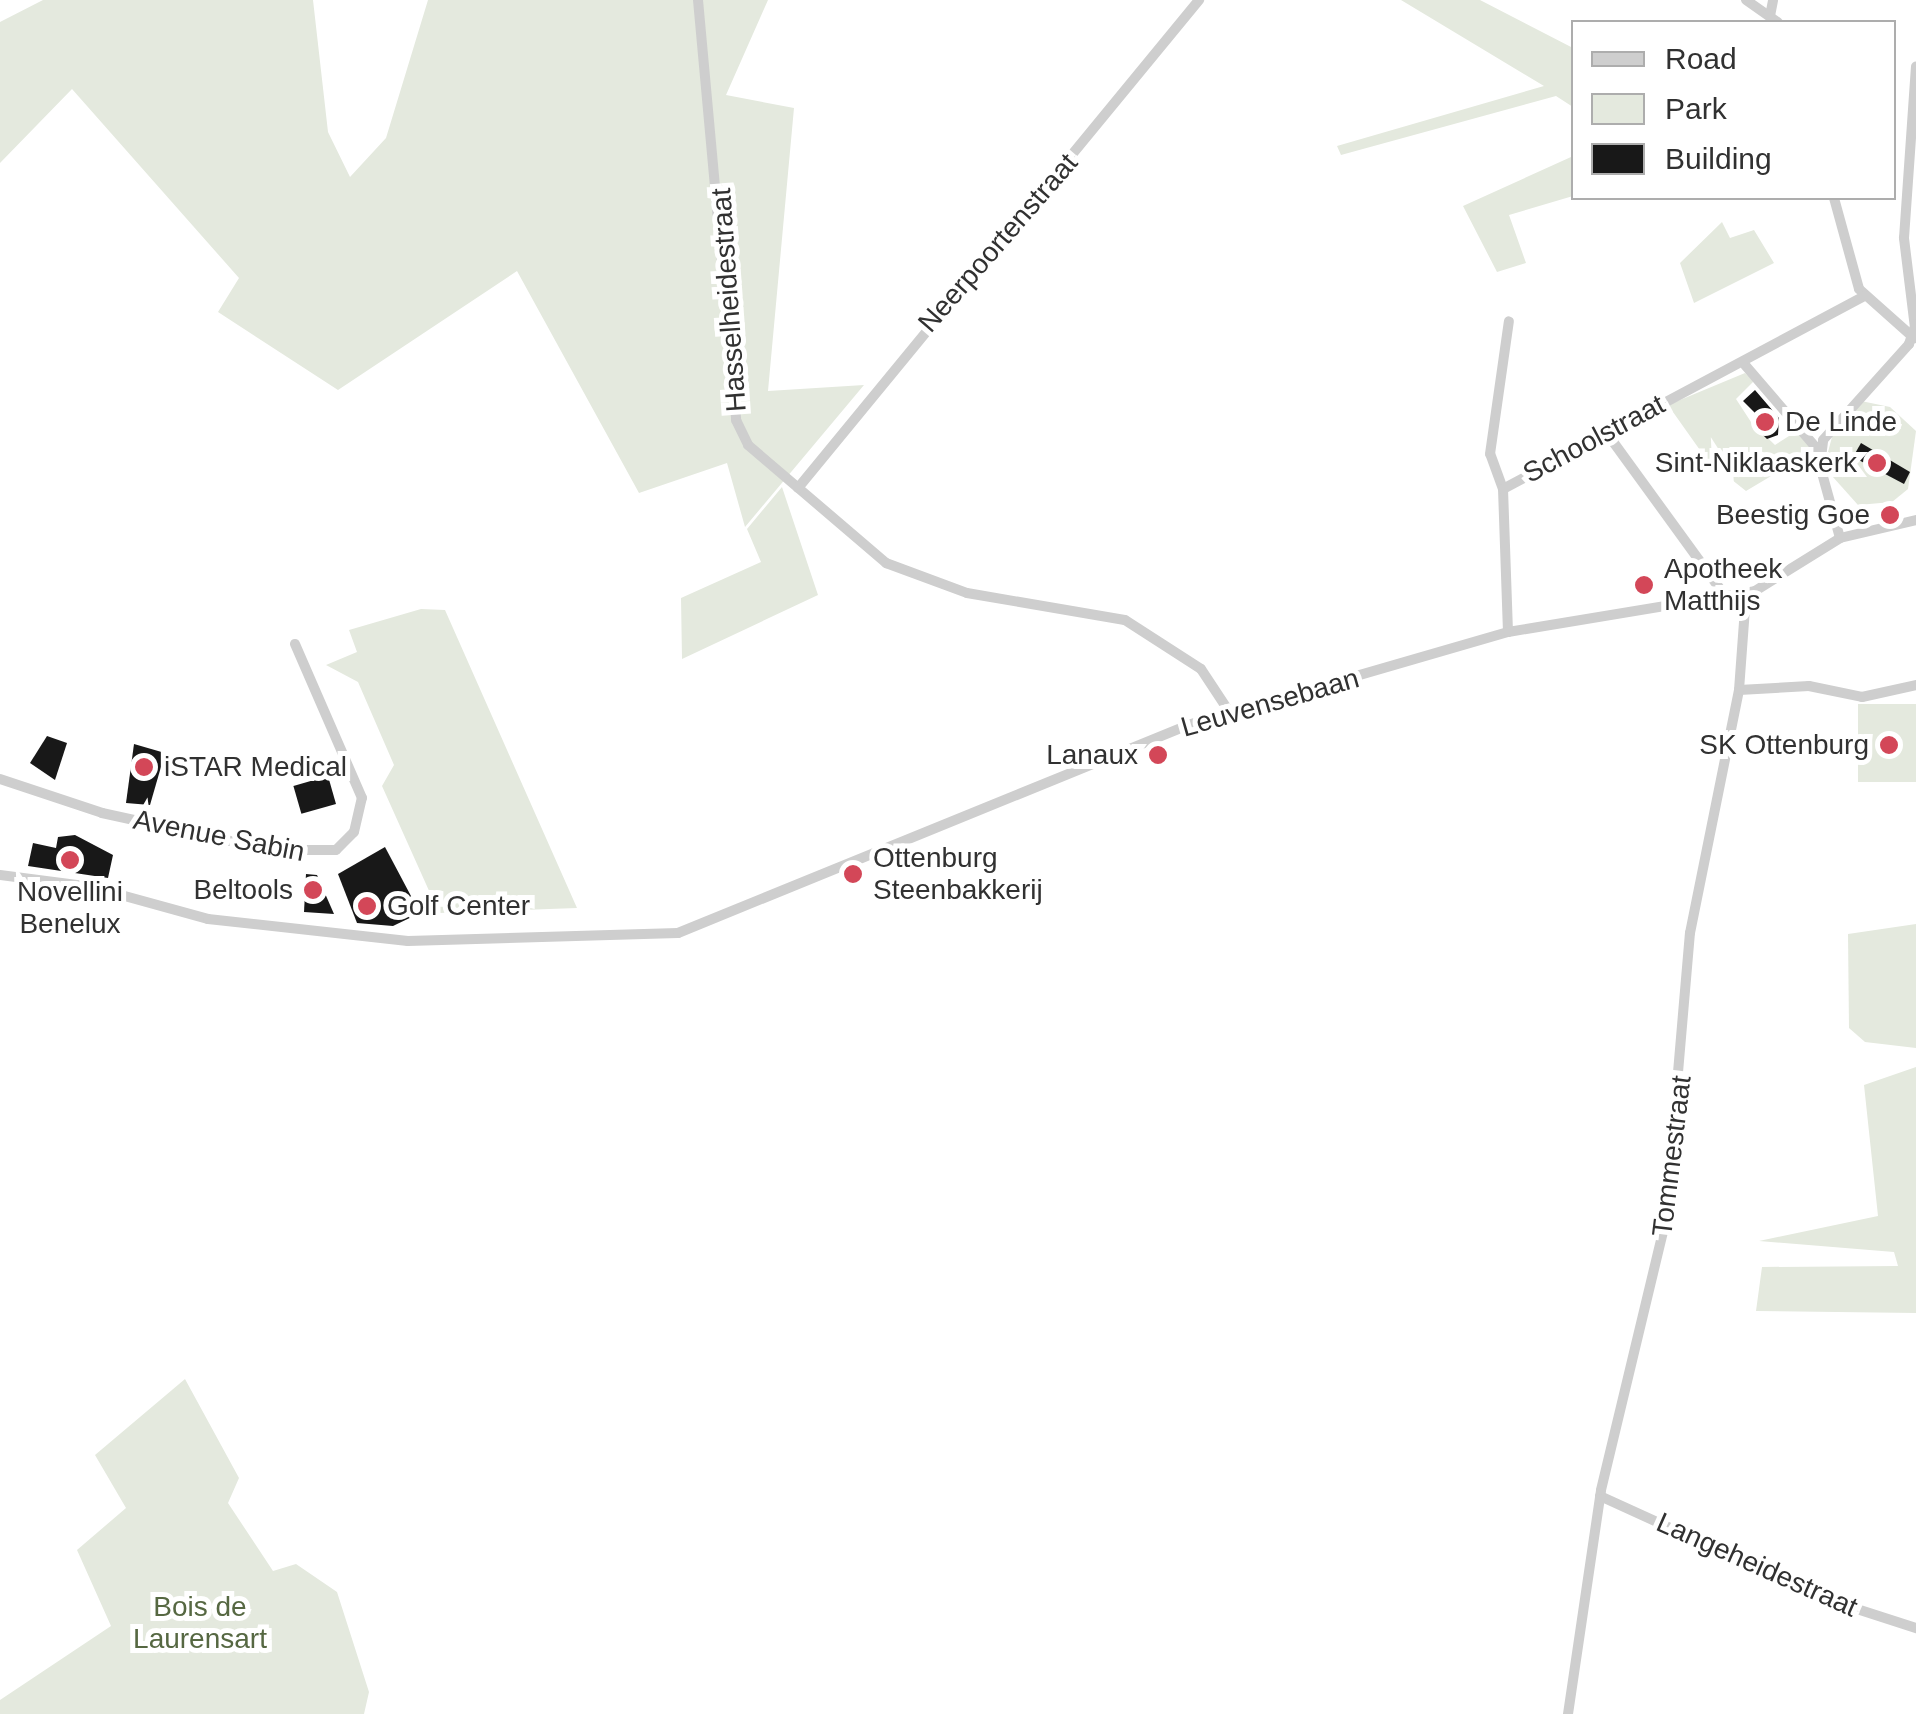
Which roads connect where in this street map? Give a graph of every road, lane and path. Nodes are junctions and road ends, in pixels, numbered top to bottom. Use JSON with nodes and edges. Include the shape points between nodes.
{"nodes":[{"id":1,"x":698,"y":0,"type":"edge"},
{"id":2,"x":1199,"y":0,"type":"edge"},
{"id":3,"x":1746,"y":0,"type":"edge"},
{"id":4,"x":1773,"y":0,"type":"edge"},
{"id":5,"x":1774,"y":19,"type":"edge"},
{"id":6,"x":1916,"y":66,"type":"edge"},
{"id":7,"x":1900,"y":113,"type":"edge"},
{"id":8,"x":1835,"y":200,"type":"edge"},
{"id":9,"x":1865,"y":296,"type":"junction"},
{"id":10,"x":1509,"y":322,"type":"dead end"},
{"id":11,"x":1915,"y":332,"type":"edge"},
{"id":12,"x":1746,"y":365,"type":"junction"},
{"id":13,"x":1830,"y":428,"type":"junction"},
{"id":14,"x":1809,"y":429,"type":"junction"},
{"id":15,"x":1606,"y":432,"type":"junction"},
{"id":16,"x":1819,"y":451,"type":"junction"},
{"id":17,"x":798,"y":488,"type":"junction"},
{"id":18,"x":1503,"y":489,"type":"junction"},
{"id":19,"x":1916,"y":520,"type":"edge"},
{"id":20,"x":1840,"y":538,"type":"junction"},
{"id":21,"x":1723,"y":592,"type":"junction"},
{"id":22,"x":1746,"y":594,"type":"junction"},
{"id":23,"x":1508,"y":632,"type":"junction"},
{"id":24,"x":295,"y":644,"type":"dead end"},
{"id":25,"x":1916,"y":684,"type":"edge"},
{"id":26,"x":1739,"y":690,"type":"junction"},
{"id":27,"x":1230,"y":713,"type":"junction"},
{"id":28,"x":0,"y":778,"type":"edge"},
{"id":29,"x":0,"y":875,"type":"edge"},
{"id":30,"x":1600,"y":1496,"type":"junction"},
{"id":31,"x":1916,"y":1628,"type":"edge"},
{"id":32,"x":1568,"y":1714,"type":"edge"}],
"edges":[{"from":1,"to":17,"type":"street","name":"Hasselheidestraat","via":[[736,420],[748,445]]},
{"from":2,"to":17,"type":"street","name":"Neerpoortenstraat"},
{"from":3,"to":5,"type":"street"},
{"from":4,"to":5,"type":"street"},
{"from":6,"to":7,"type":"street"},
{"from":7,"to":11,"type":"street"},
{"from":8,"to":9,"type":"street"},
{"from":9,"to":11,"type":"street"},
{"from":9,"to":12,"type":"street","name":"Schoolstraat"},
{"from":10,"to":18,"type":"street","via":[[1490,454]]},
{"from":11,"to":13,"type":"street"},
{"from":12,"to":14,"type":"street"},
{"from":12,"to":15,"type":"street","name":"Schoolstraat"},
{"from":13,"to":14,"type":"street"},
{"from":13,"to":16,"type":"street"},
{"from":14,"to":16,"type":"street"},
{"from":15,"to":18,"type":"street","name":"Schoolstraat"},
{"from":15,"to":21,"type":"street"},
{"from":16,"to":20,"type":"street"},
{"from":17,"to":27,"type":"street","name":"Hasselheidestraat","via":[[886,563],[967,593],[1125,620],[1156,634],[1202,669]]},
{"from":18,"to":23,"type":"street","name":"Schoolstraat"},
{"from":19,"to":20,"type":"street"},
{"from":20,"to":22,"type":"street"},
{"from":21,"to":22,"type":"street","name":"Leuvensebaan"},
{"from":21,"to":23,"type":"street","name":"Leuvensebaan"},
{"from":22,"to":26,"type":"street","name":"Tommestraat"},
{"from":23,"to":27,"type":"street","name":"Leuvensebaan"},
{"from":24,"to":28,"type":"street","name":"Avenue Sabin","via":[[362,798],[354,832],[336,850],[272,850],[102,814]]},
{"from":25,"to":26,"type":"street","via":[[1862,696],[1810,686]]},
{"from":26,"to":30,"type":"street","name":"Tommestraat","via":[[1690,932],[1680,1104],[1654,1291]]},
{"from":27,"to":29,"type":"street","name":"Leuvensebaan","via":[[1010,791],[893,851],[698,928],[638,939],[462,945],[346,936],[180,915],[92,886]]},
{"from":30,"to":31,"type":"street","name":"Langeheidestraat","via":[[1826,1599]]},
{"from":30,"to":32,"type":"street","name":"Tommestraat"}]}
